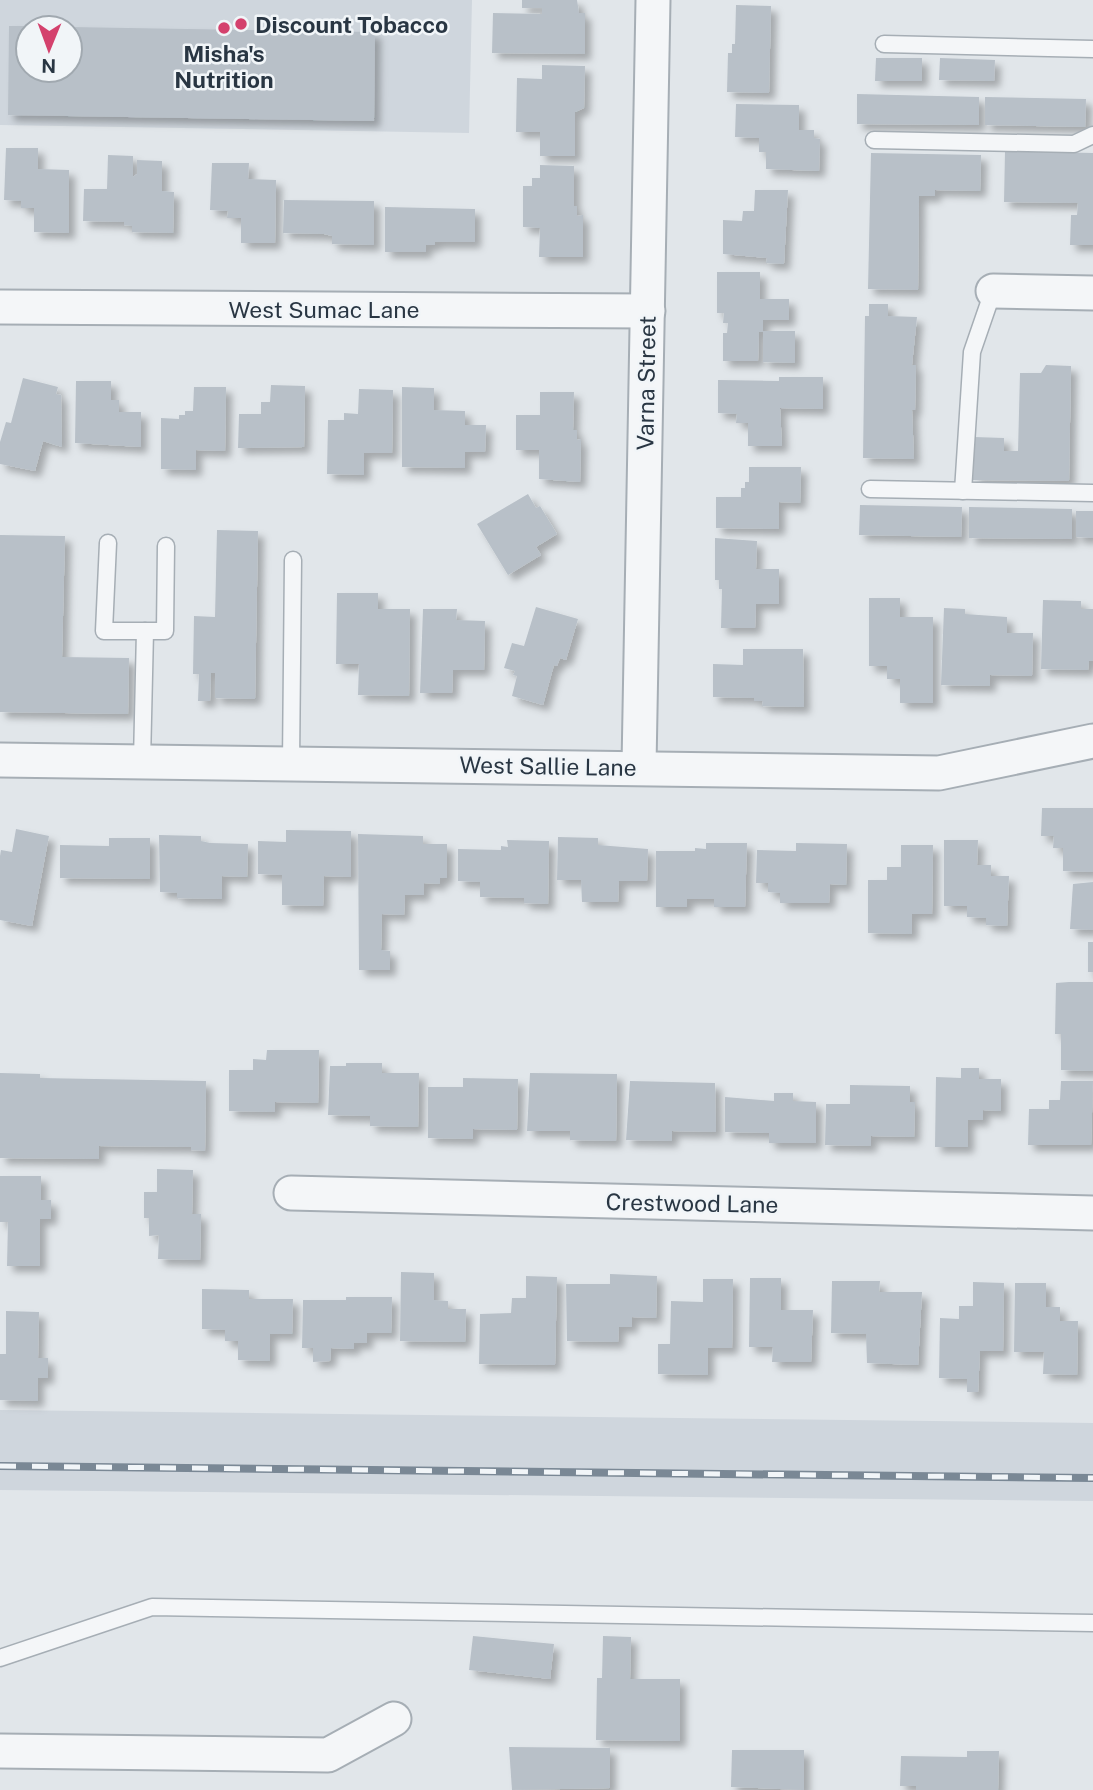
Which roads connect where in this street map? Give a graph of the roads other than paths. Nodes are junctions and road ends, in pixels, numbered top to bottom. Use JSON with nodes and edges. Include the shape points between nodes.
{"nodes":[{"id":1,"x":653,"y":0,"type":"edge"},
{"id":2,"x":884,"y":44,"type":"dead end"},
{"id":3,"x":1093,"y":49,"type":"edge"},
{"id":4,"x":1093,"y":135,"type":"edge"},
{"id":5,"x":874,"y":140,"type":"dead end"},
{"id":6,"x":993,"y":291,"type":"joint"},
{"id":7,"x":1093,"y":293,"type":"edge"},
{"id":8,"x":0,"y":307,"type":"edge"},
{"id":9,"x":648,"y":311,"type":"junction"},
{"id":10,"x":870,"y":489,"type":"dead end"},
{"id":11,"x":963,"y":491,"type":"junction"},
{"id":12,"x":1093,"y":492,"type":"edge"},
{"id":13,"x":108,"y":544,"type":"dead end"},
{"id":14,"x":166,"y":546,"type":"dead end"},
{"id":15,"x":293,"y":560,"type":"dead end"},
{"id":16,"x":145,"y":631,"type":"junction"},
{"id":17,"x":1093,"y":741,"type":"edge"},
{"id":18,"x":0,"y":760,"type":"edge"},
{"id":19,"x":142,"y":761,"type":"junction"},
{"id":20,"x":290,"y":763,"type":"junction"},
{"id":21,"x":639,"y":766,"type":"junction"},
{"id":22,"x":291,"y":1193,"type":"dead end"},
{"id":23,"x":1093,"y":1213,"type":"edge"},
{"id":24,"x":1093,"y":1623,"type":"edge"},
{"id":25,"x":0,"y":1658,"type":"edge"},
{"id":26,"x":394,"y":1719,"type":"dead end"},
{"id":27,"x":0,"y":1751,"type":"edge"}],
"edges":[{"from":1,"to":9,"type":"street","name":"Varna Street"},
{"from":2,"to":3,"type":"lane"},
{"from":4,"to":5,"type":"lane","via":[[1074,144]]},
{"from":6,"to":7,"type":"street"},
{"from":6,"to":11,"type":"lane","via":[[972,352]]},
{"from":8,"to":9,"type":"street","name":"West Sumac Lane"},
{"from":9,"to":21,"type":"street","name":"Varna Street"},
{"from":10,"to":11,"type":"lane"},
{"from":11,"to":12,"type":"lane"},
{"from":13,"to":16,"type":"lane","via":[[104,631]]},
{"from":14,"to":16,"type":"lane","via":[[165,631]]},
{"from":15,"to":20,"type":"lane"},
{"from":16,"to":19,"type":"lane"},
{"from":17,"to":21,"type":"street","name":"West Sallie Lane","via":[[939,773]]},
{"from":18,"to":19,"type":"street","name":"West Sallie Lane"},
{"from":19,"to":20,"type":"street","name":"West Sallie Lane"},
{"from":20,"to":21,"type":"street","name":"West Sallie Lane"},
{"from":22,"to":23,"type":"street","name":"Crestwood Lane"},
{"from":24,"to":25,"type":"lane","via":[[152,1607]]},
{"from":26,"to":27,"type":"street","via":[[328,1755]]}]}
